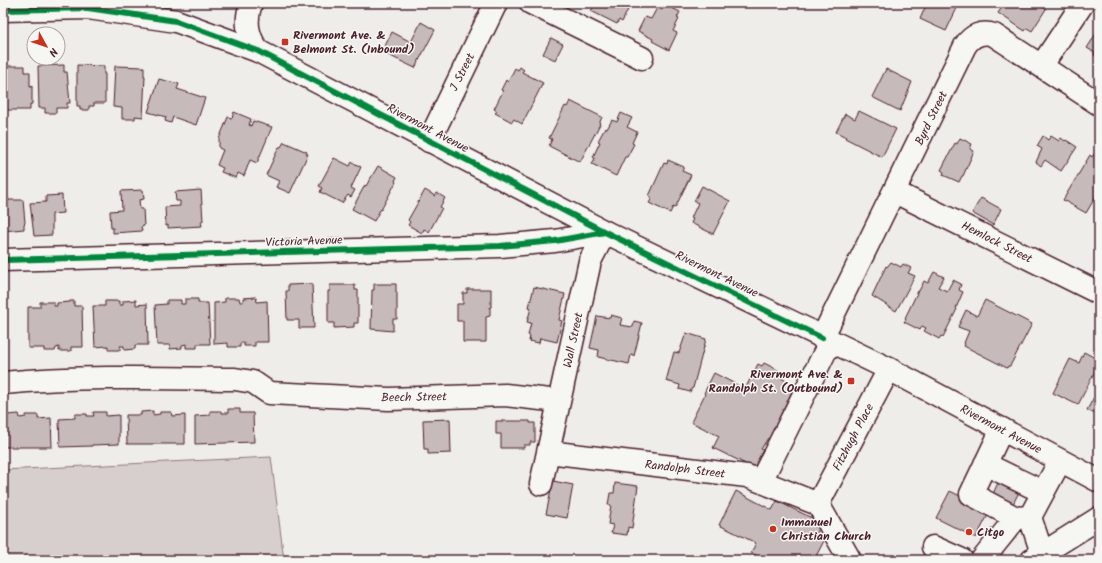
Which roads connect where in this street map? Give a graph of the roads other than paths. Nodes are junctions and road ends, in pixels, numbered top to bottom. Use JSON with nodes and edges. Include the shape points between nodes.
{"nodes":[{"id":1,"x":118,"y":3,"type":"edge"},
{"id":2,"x":252,"y":3,"type":"edge"},
{"id":3,"x":496,"y":3,"type":"edge"},
{"id":4,"x":531,"y":3,"type":"edge"},
{"id":5,"x":1083,"y":3,"type":"edge"},
{"id":6,"x":88,"y":8,"type":"junction"},
{"id":7,"x":3,"y":10,"type":"edge"},
{"id":8,"x":258,"y":51,"type":"junction"},
{"id":9,"x":642,"y":58,"type":"dead end"},
{"id":10,"x":1042,"y":66,"type":"junction"},
{"id":11,"x":1099,"y":104,"type":"edge"},
{"id":12,"x":429,"y":141,"type":"junction"},
{"id":13,"x":895,"y":192,"type":"junction"},
{"id":14,"x":605,"y":232,"type":"junction"},
{"id":15,"x":3,"y":260,"type":"edge"},
{"id":16,"x":1099,"y":293,"type":"edge"},
{"id":17,"x":826,"y":340,"type":"junction"},
{"id":18,"x":888,"y":369,"type":"junction"},
{"id":19,"x":3,"y":383,"type":"edge"},
{"id":20,"x":559,"y":401,"type":"junction"},
{"id":21,"x":1002,"y":429,"type":"junction"},
{"id":22,"x":548,"y":452,"type":"junction"},
{"id":23,"x":1060,"y":461,"type":"junction"},
{"id":24,"x":986,"y":464,"type":"junction"},
{"id":25,"x":1099,"y":481,"type":"edge"},
{"id":26,"x":761,"y":482,"type":"junction"},
{"id":27,"x":541,"y":484,"type":"dead end"},
{"id":28,"x":1043,"y":492,"type":"junction"},
{"id":29,"x":818,"y":504,"type":"junction"},
{"id":30,"x":1023,"y":518,"type":"junction"},
{"id":31,"x":1099,"y":518,"type":"edge"},
{"id":32,"x":933,"y":547,"type":"dead end"},
{"id":33,"x":1037,"y":557,"type":"edge"},
{"id":34,"x":850,"y":560,"type":"edge"},
{"id":35,"x":962,"y":560,"type":"edge"},
{"id":36,"x":982,"y":560,"type":"edge"}],
"edges":[{"from":1,"to":6,"type":"street"},
{"from":2,"to":8,"type":"street","via":[[248,11],[248,32]]},
{"from":3,"to":12,"type":"street","name":"J Street"},
{"from":4,"to":9,"type":"street"},
{"from":5,"to":10,"type":"street"},
{"from":6,"to":7,"type":"street","name":"Rivermont Avenue"},
{"from":6,"to":8,"type":"street","name":"Rivermont Avenue","via":[[176,21]]},
{"from":8,"to":12,"type":"street","name":"Rivermont Avenue"},
{"from":10,"to":11,"type":"street","name":"Byrd Street"},
{"from":10,"to":13,"type":"street","name":"Byrd Street","via":[[994,35],[984,33],[973,37],[965,46]]},
{"from":12,"to":14,"type":"street","name":"Rivermont Avenue"},
{"from":13,"to":16,"type":"street","name":"Hemlock Street"},
{"from":13,"to":17,"type":"street","name":"Byrd Street"},
{"from":14,"to":15,"type":"street","name":"Victoria Avenue","via":[[555,241],[500,246]]},
{"from":14,"to":17,"type":"street","name":"Rivermont Avenue"},
{"from":14,"to":20,"type":"street","name":"Wall Street","via":[[590,261]]},
{"from":17,"to":18,"type":"street","name":"Rivermont Avenue"},
{"from":17,"to":26,"type":"street","name":"Byrd Street"},
{"from":18,"to":21,"type":"street","name":"Rivermont Avenue"},
{"from":18,"to":29,"type":"street","name":"Fitzhugh Place"},
{"from":19,"to":20,"type":"street","name":"Beech Street","via":[[57,380],[235,379],[253,382],[269,393],[389,399],[505,395]]},
{"from":20,"to":22,"type":"street","name":"Wall Street"},
{"from":21,"to":23,"type":"street","name":"Rivermont Avenue"},
{"from":21,"to":24,"type":"street"},
{"from":22,"to":26,"type":"street","name":"Randolph Street","via":[[747,476]]},
{"from":22,"to":27,"type":"street","name":"Wall Street"},
{"from":23,"to":25,"type":"street","name":"Rivermont Avenue"},
{"from":23,"to":28,"type":"street"},
{"from":24,"to":28,"type":"street"},
{"from":24,"to":30,"type":"street","via":[[970,494]]},
{"from":26,"to":29,"type":"street","name":"Randolph Street"},
{"from":28,"to":30,"type":"street"},
{"from":29,"to":34,"type":"street"},
{"from":30,"to":33,"type":"street"},
{"from":30,"to":36,"type":"street"},
{"from":31,"to":33,"type":"street"},
{"from":32,"to":35,"type":"street"}]}
